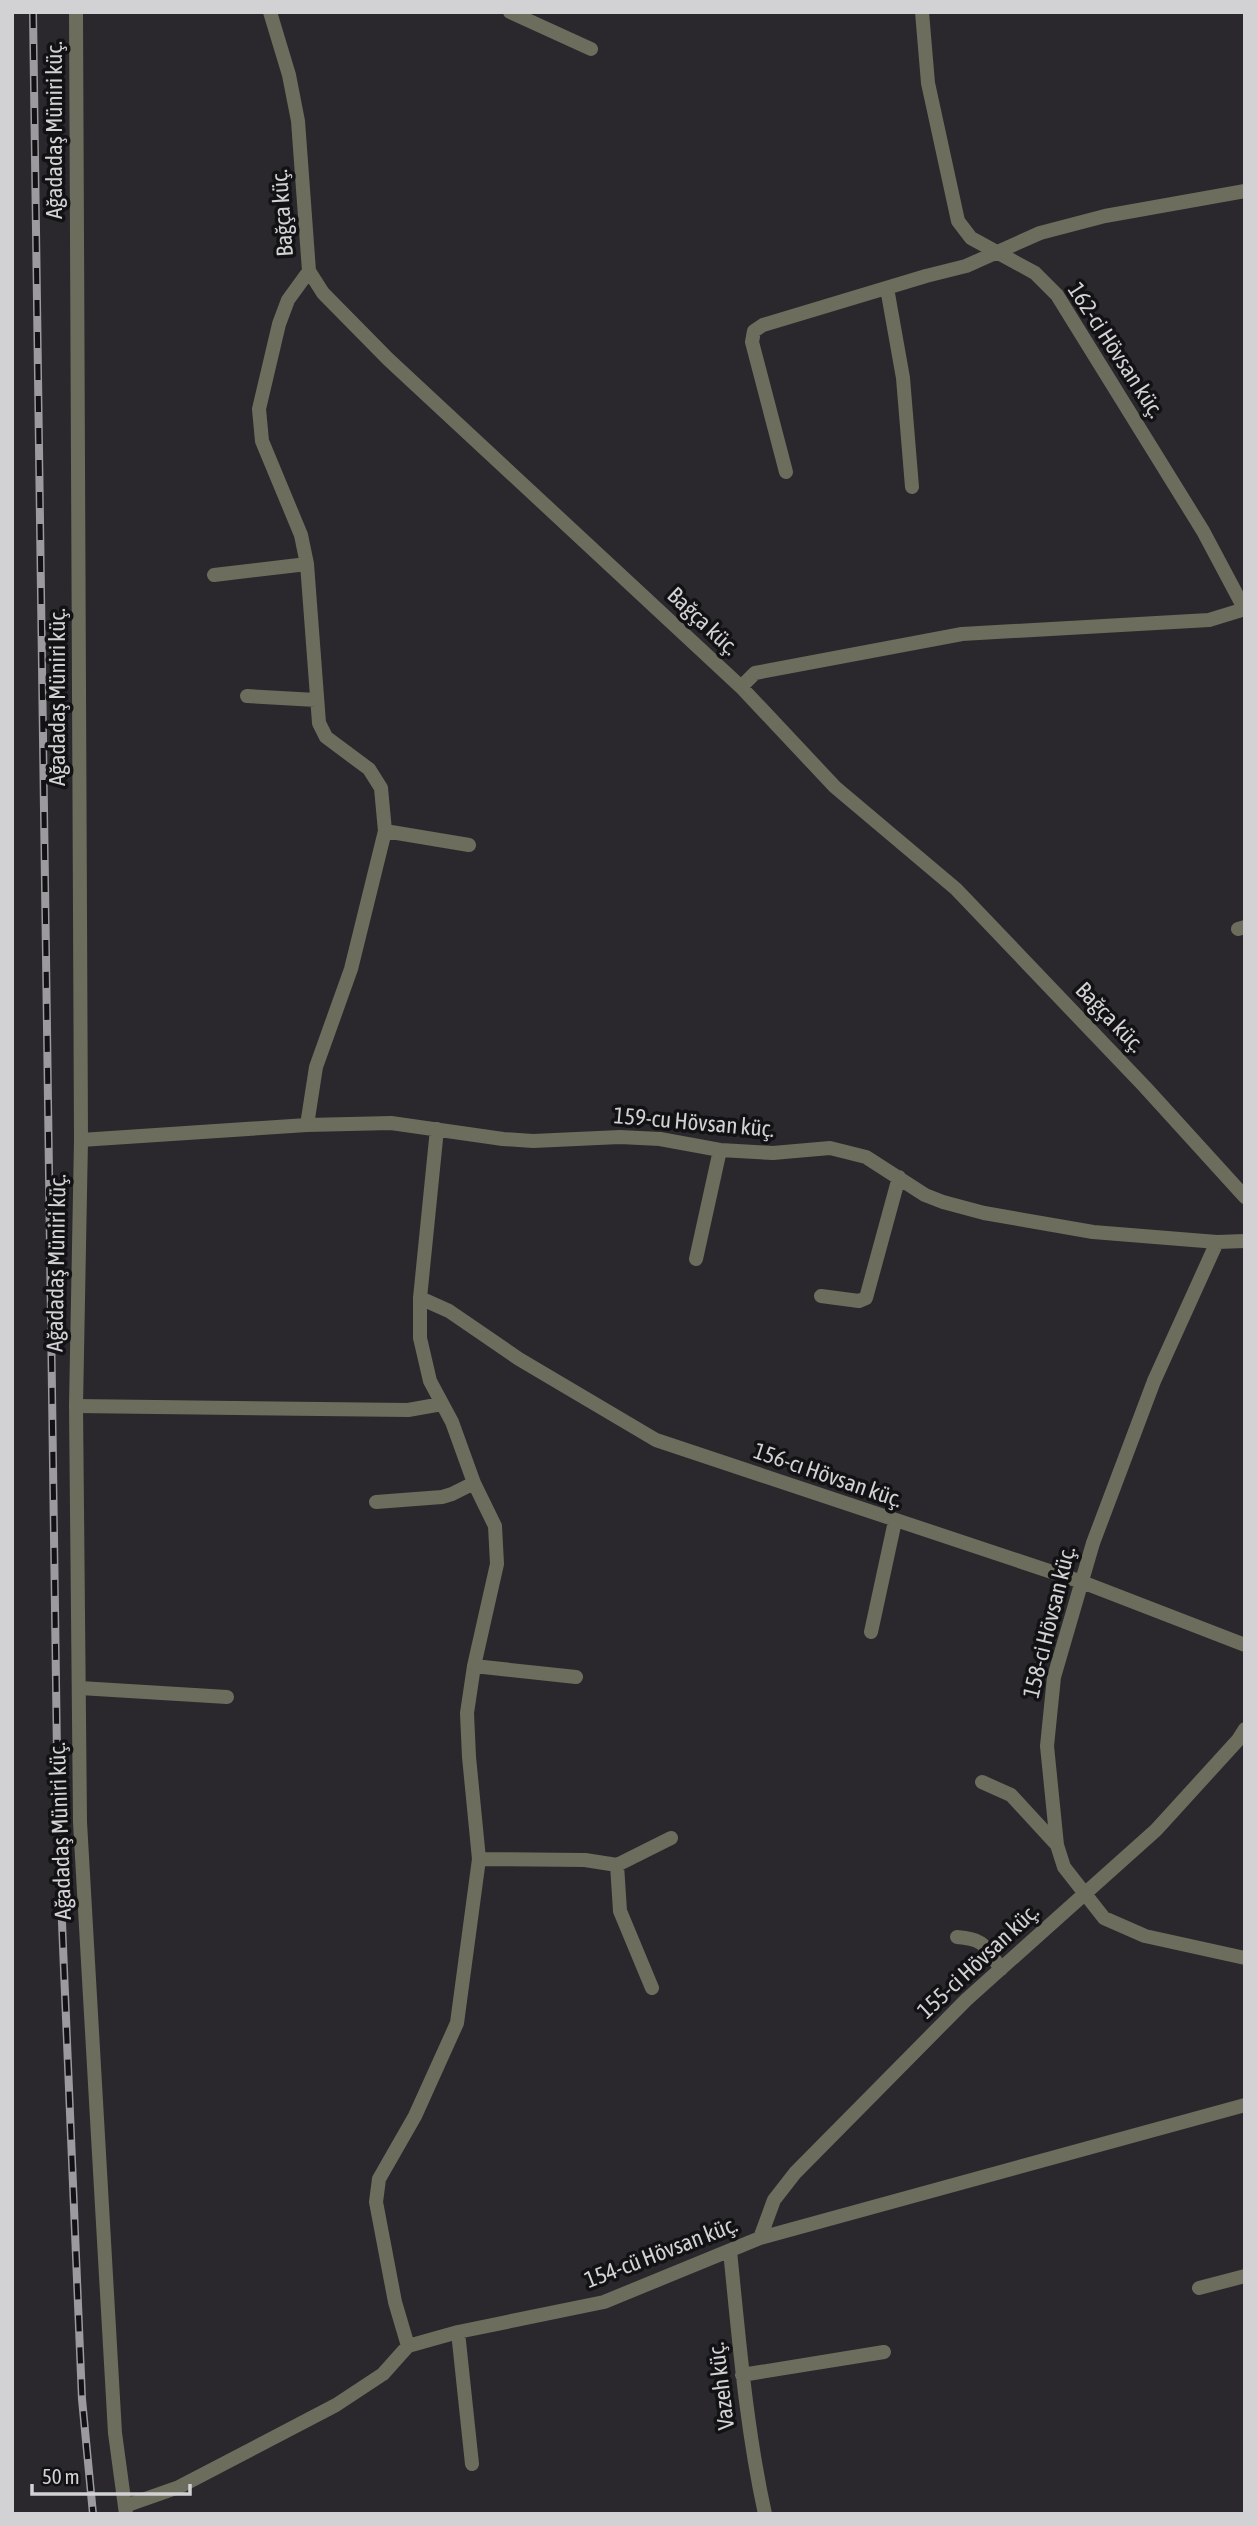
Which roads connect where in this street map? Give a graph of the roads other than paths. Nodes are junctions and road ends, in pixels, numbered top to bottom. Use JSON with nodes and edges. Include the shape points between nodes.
{"nodes":[{"id":1,"x":76,"y":12,"type":"edge"},
{"id":2,"x":270,"y":12,"type":"edge"},
{"id":3,"x":510,"y":12,"type":"edge"},
{"id":4,"x":922,"y":12,"type":"edge"},
{"id":5,"x":591,"y":49,"type":"dead end"},
{"id":6,"x":1245,"y":191,"type":"edge"},
{"id":7,"x":998,"y":253,"type":"junction"},
{"id":8,"x":309,"y":271,"type":"junction"},
{"id":9,"x":887,"y":288,"type":"junction"},
{"id":10,"x":786,"y":472,"type":"dead end"},
{"id":11,"x":912,"y":487,"type":"dead end"},
{"id":12,"x":307,"y":564,"type":"junction"},
{"id":13,"x":214,"y":575,"type":"dead end"},
{"id":14,"x":1245,"y":609,"type":"edge"},
{"id":15,"x":741,"y":687,"type":"junction"},
{"id":16,"x":247,"y":696,"type":"dead end"},
{"id":17,"x":316,"y":699,"type":"junction"},
{"id":18,"x":385,"y":831,"type":"junction"},
{"id":19,"x":468,"y":845,"type":"dead end"},
{"id":20,"x":307,"y":1125,"type":"junction"},
{"id":21,"x":437,"y":1129,"type":"junction"},
{"id":22,"x":81,"y":1140,"type":"junction"},
{"id":23,"x":720,"y":1150,"type":"junction"},
{"id":24,"x":899,"y":1177,"type":"junction"},
{"id":25,"x":1245,"y":1197,"type":"edge"},
{"id":26,"x":1245,"y":1241,"type":"edge"},
{"id":27,"x":1217,"y":1242,"type":"junction"},
{"id":28,"x":696,"y":1258,"type":"dead end"},
{"id":29,"x":821,"y":1296,"type":"dead end"},
{"id":30,"x":420,"y":1298,"type":"junction"},
{"id":31,"x":442,"y":1404,"type":"junction"},
{"id":32,"x":76,"y":1406,"type":"junction"},
{"id":33,"x":474,"y":1483,"type":"junction"},
{"id":34,"x":376,"y":1502,"type":"dead end"},
{"id":35,"x":895,"y":1521,"type":"junction"},
{"id":36,"x":1082,"y":1582,"type":"junction"},
{"id":37,"x":871,"y":1632,"type":"dead end"},
{"id":38,"x":1245,"y":1645,"type":"edge"},
{"id":39,"x":474,"y":1666,"type":"junction"},
{"id":40,"x":576,"y":1677,"type":"dead end"},
{"id":41,"x":80,"y":1688,"type":"junction"},
{"id":42,"x":227,"y":1698,"type":"dead end"},
{"id":43,"x":1245,"y":1730,"type":"edge"},
{"id":44,"x":982,"y":1782,"type":"dead end"},
{"id":45,"x":671,"y":1838,"type":"dead end"},
{"id":46,"x":1057,"y":1845,"type":"junction"},
{"id":47,"x":479,"y":1859,"type":"junction"},
{"id":48,"x":617,"y":1864,"type":"junction"},
{"id":49,"x":1084,"y":1895,"type":"junction"},
{"id":50,"x":957,"y":1937,"type":"dead end"},
{"id":51,"x":1245,"y":1958,"type":"edge"},
{"id":52,"x":1001,"y":1969,"type":"junction"},
{"id":53,"x":652,"y":1988,"type":"dead end"},
{"id":54,"x":1245,"y":2105,"type":"edge"},
{"id":55,"x":760,"y":2238,"type":"junction"},
{"id":56,"x":730,"y":2251,"type":"junction"},
{"id":57,"x":1245,"y":2276,"type":"edge"},
{"id":58,"x":1199,"y":2288,"type":"dead end"},
{"id":59,"x":458,"y":2332,"type":"junction"},
{"id":60,"x":408,"y":2346,"type":"junction"},
{"id":61,"x":884,"y":2352,"type":"dead end"},
{"id":62,"x":742,"y":2375,"type":"junction"},
{"id":63,"x":472,"y":2464,"type":"dead end"},
{"id":64,"x":125,"y":2510,"type":"edge"},
{"id":65,"x":765,"y":2514,"type":"edge"}],
"edges":[{"from":1,"to":22,"type":"street","name":"Ağadadaş Müniri küç."},
{"from":2,"to":8,"type":"street","name":"Bağça küç.","via":[[298,121]]},
{"from":3,"to":5,"type":"street"},
{"from":4,"to":7,"type":"street","name":"162-ci Hövsan küç.","via":[[929,83],[958,221],[971,238]]},
{"from":6,"to":7,"type":"street","via":[[1105,216],[1040,233]]},
{"from":7,"to":9,"type":"street"},
{"from":7,"to":14,"type":"street","name":"162-ci Hövsan küç.","via":[[1035,273],[1057,295],[1203,531]]},
{"from":8,"to":12,"type":"street","via":[[288,300],[279,324],[259,409],[262,441],[301,535]]},
{"from":8,"to":15,"type":"street","name":"Bağça küç.","via":[[323,293],[388,359]]},
{"from":9,"to":10,"type":"street","via":[[754,331],[752,342]]},
{"from":9,"to":11,"type":"street","via":[[903,378]]},
{"from":12,"to":13,"type":"street"},
{"from":12,"to":17,"type":"street"},
{"from":14,"to":15,"type":"street","via":[[1209,620],[962,634],[755,673]]},
{"from":15,"to":25,"type":"street","name":"Bağça küç.","via":[[835,787],[956,889]]},
{"from":16,"to":17,"type":"street"},
{"from":17,"to":18,"type":"street","via":[[326,737],[369,769],[381,788]]},
{"from":18,"to":19,"type":"street"},
{"from":18,"to":20,"type":"street","via":[[351,969],[316,1067]]},
{"from":20,"to":21,"type":"street","name":"159-cu Hövsan küç.","via":[[391,1123]]},
{"from":20,"to":22,"type":"street","name":"159-cu Hövsan küç."},
{"from":21,"to":23,"type":"street","name":"159-cu Hövsan küç.","via":[[533,1141],[660,1139]]},
{"from":21,"to":30,"type":"street"},
{"from":22,"to":32,"type":"street","name":"Ağadadaş Müniri küç."},
{"from":23,"to":24,"type":"street","name":"159-cu Hövsan küç.","via":[[773,1153],[830,1148],[866,1157]]},
{"from":23,"to":28,"type":"street"},
{"from":24,"to":27,"type":"street","name":"159-cu Hövsan küç.","via":[[925,1195],[984,1213],[1093,1233]]},
{"from":24,"to":29,"type":"street","via":[[866,1298]]},
{"from":26,"to":27,"type":"street","name":"159-cu Hövsan küç."},
{"from":27,"to":36,"type":"street","name":"158-ci Hövsan küç.","via":[[1154,1381]]},
{"from":30,"to":31,"type":"street","via":[[422,1349],[429,1381]]},
{"from":30,"to":35,"type":"street","name":"156-cı Hövsan küç.","via":[[449,1311],[519,1359],[656,1440]]},
{"from":31,"to":32,"type":"street","via":[[408,1410]]},
{"from":31,"to":33,"type":"street"},
{"from":32,"to":41,"type":"street","name":"Ağadadaş Müniri küç."},
{"from":33,"to":34,"type":"street","via":[[442,1497]]},
{"from":33,"to":39,"type":"street","via":[[495,1526],[497,1564]]},
{"from":35,"to":36,"type":"street","name":"156-cı Hövsan küç."},
{"from":35,"to":37,"type":"street"},
{"from":36,"to":38,"type":"street","name":"156-cı Hövsan küç."},
{"from":36,"to":46,"type":"street","name":"158-ci Hövsan küç.","via":[[1050,1704],[1047,1746]]},
{"from":39,"to":40,"type":"street"},
{"from":39,"to":47,"type":"street","via":[[467,1713]]},
{"from":41,"to":42,"type":"street"},
{"from":41,"to":64,"type":"street","name":"Ağadadaş Müniri küç.","via":[[80,1822],[101,2222],[115,2433]]},
{"from":43,"to":49,"type":"street","name":"155-ci Hövsan küç.","via":[[1156,1830]]},
{"from":44,"to":46,"type":"street","via":[[1012,1795]]},
{"from":45,"to":48,"type":"street"},
{"from":46,"to":49,"type":"street","name":"158-ci Hövsan küç.","via":[[1064,1867]]},
{"from":47,"to":48,"type":"street"},
{"from":47,"to":60,"type":"street","via":[[457,2023],[415,2116],[379,2179],[376,2202]]},
{"from":48,"to":53,"type":"street","via":[[620,1911]]},
{"from":49,"to":51,"type":"street","name":"158-ci Hövsan küç.","via":[[1104,1918],[1145,1937]]},
{"from":49,"to":52,"type":"street","name":"155-ci Hövsan küç."},
{"from":50,"to":52,"type":"street","via":[[981,1941]]},
{"from":52,"to":55,"type":"street","name":"155-ci Hövsan küç.","via":[[795,2172],[774,2200]]},
{"from":54,"to":55,"type":"street","name":"154-cü Hövsan küç."},
{"from":55,"to":56,"type":"street","name":"154-cü Hövsan küç."},
{"from":56,"to":59,"type":"street","name":"154-cü Hövsan küç.","via":[[604,2302]]},
{"from":56,"to":62,"type":"street","name":"Vazeh küç."},
{"from":57,"to":58,"type":"street"},
{"from":59,"to":60,"type":"street","name":"154-cü Hövsan küç."},
{"from":59,"to":63,"type":"street"},
{"from":60,"to":64,"type":"street","via":[[383,2374],[336,2405]]},
{"from":61,"to":62,"type":"street"},
{"from":62,"to":65,"type":"street","name":"Vazeh küç."}]}
